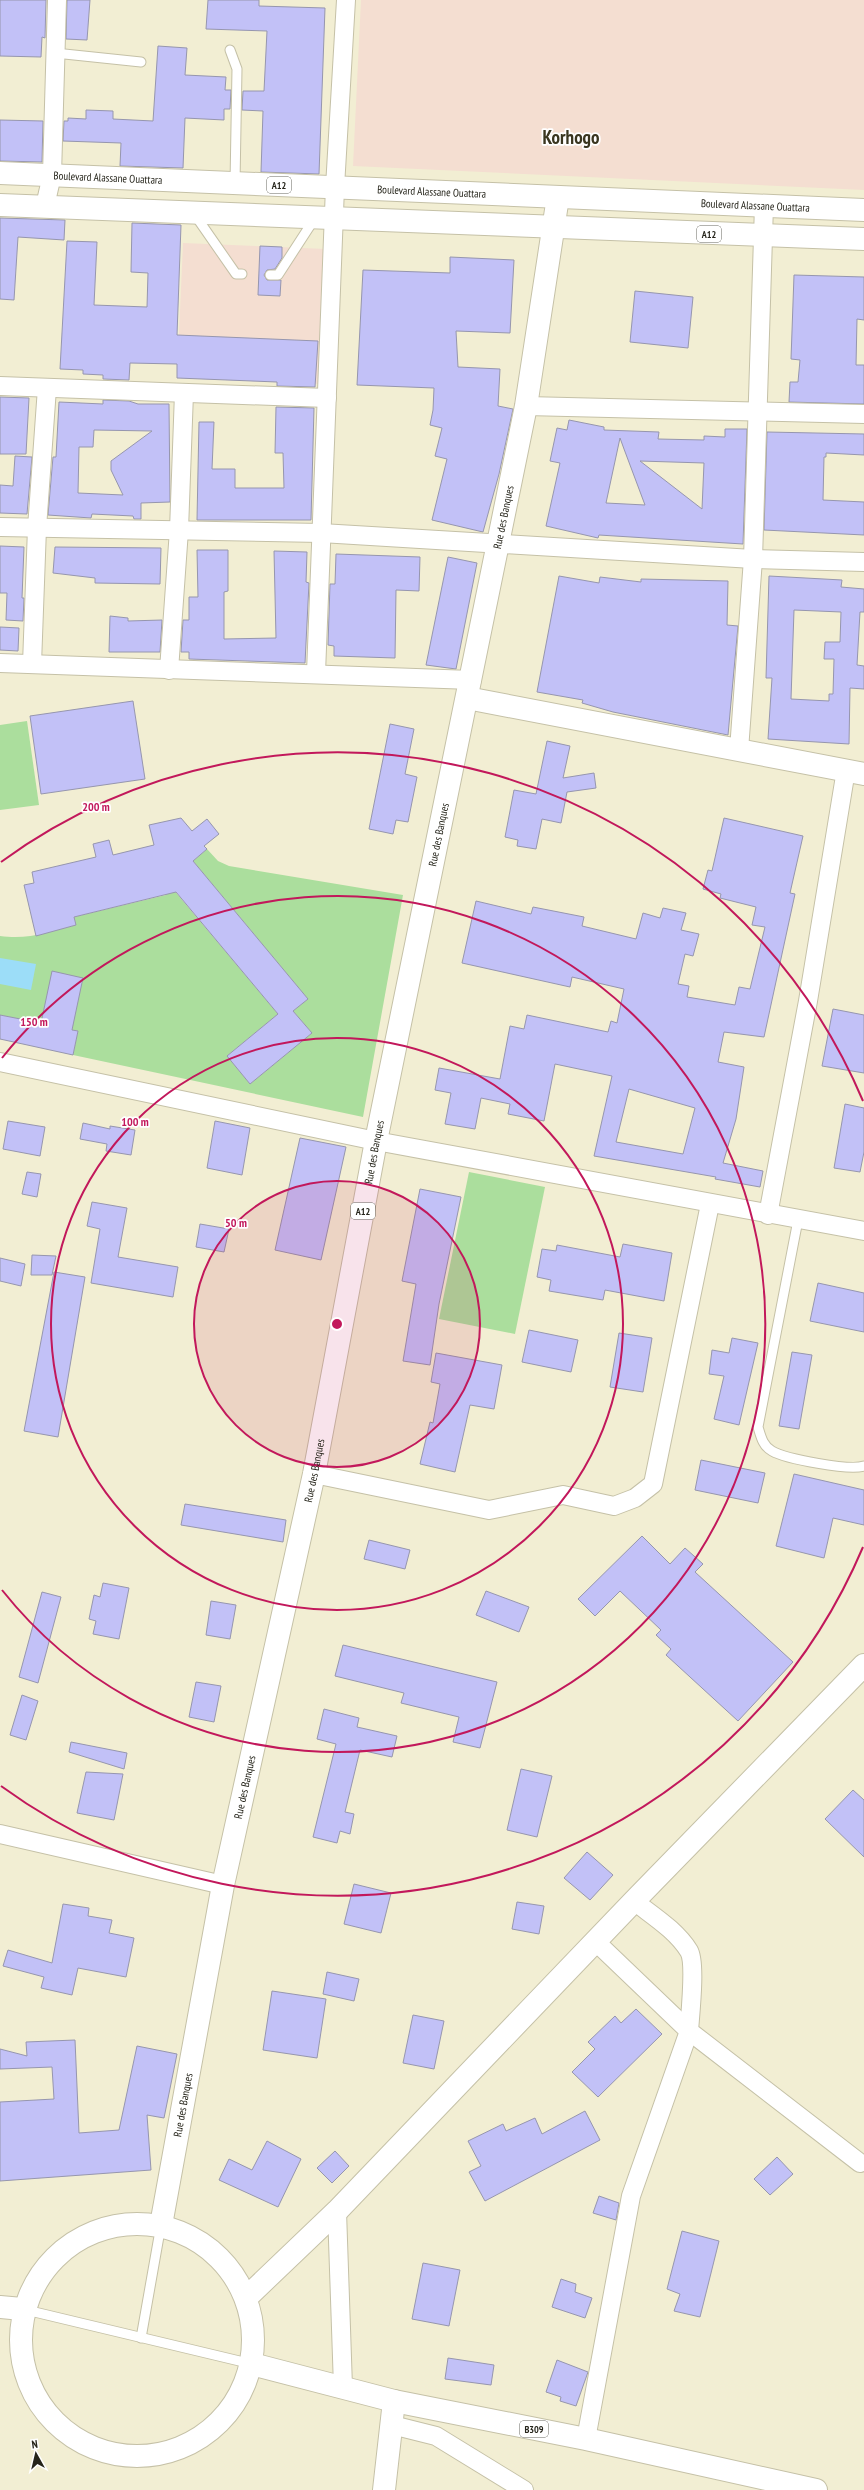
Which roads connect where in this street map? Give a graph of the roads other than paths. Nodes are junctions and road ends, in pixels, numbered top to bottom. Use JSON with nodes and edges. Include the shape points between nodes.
{"nodes":[{"id":1,"x":57,"y":0,"type":"edge"},
{"id":2,"x":346,"y":0,"type":"edge"},
{"id":3,"x":230,"y":50,"type":"dead end"},
{"id":4,"x":55,"y":53,"type":"junction"},
{"id":5,"x":141,"y":62,"type":"dead end"},
{"id":6,"x":0,"y":173,"type":"edge"},
{"id":7,"x":52,"y":175,"type":"junction"},
{"id":8,"x":235,"y":183,"type":"junction"},
{"id":9,"x":335,"y":187,"type":"junction"},
{"id":10,"x":558,"y":197,"type":"junction"},
{"id":11,"x":0,"y":205,"type":"edge"},
{"id":12,"x":764,"y":205,"type":"junction"},
{"id":13,"x":46,"y":206,"type":"junction"},
{"id":14,"x":864,"y":210,"type":"edge"},
{"id":15,"x":192,"y":211,"type":"junction"},
{"id":16,"x":325,"y":216,"type":"junction"},
{"id":17,"x":554,"y":226,"type":"junction"},
{"id":18,"x":763,"y":236,"type":"junction"},
{"id":19,"x":864,"y":239,"type":"edge"},
{"id":20,"x":242,"y":274,"type":"dead end"},
{"id":21,"x":270,"y":275,"type":"dead end"},
{"id":22,"x":0,"y":386,"type":"edge"},
{"id":23,"x":47,"y":388,"type":"junction"},
{"id":24,"x":184,"y":393,"type":"junction"},
{"id":25,"x":327,"y":398,"type":"junction"},
{"id":26,"x":526,"y":406,"type":"junction"},
{"id":27,"x":758,"y":413,"type":"junction"},
{"id":28,"x":864,"y":414,"type":"edge"},
{"id":29,"x":0,"y":527,"type":"edge"},
{"id":30,"x":37,"y":528,"type":"junction"},
{"id":31,"x":179,"y":530,"type":"junction"},
{"id":32,"x":321,"y":534,"type":"junction"},
{"id":33,"x":498,"y":546,"type":"junction"},
{"id":34,"x":753,"y":560,"type":"junction"},
{"id":35,"x":864,"y":562,"type":"edge"},
{"id":36,"x":0,"y":663,"type":"edge"},
{"id":37,"x":32,"y":664,"type":"junction"},
{"id":38,"x":169,"y":670,"type":"junction"},
{"id":39,"x":316,"y":674,"type":"junction"},
{"id":40,"x":470,"y":689,"type":"junction"},
{"id":41,"x":739,"y":750,"type":"junction"},
{"id":42,"x":855,"y":772,"type":"edge"},
{"id":43,"x":0,"y":1062,"type":"edge"},
{"id":44,"x":376,"y":1141,"type":"junction"},
{"id":45,"x":710,"y":1204,"type":"junction"},
{"id":46,"x":768,"y":1215,"type":"junction"},
{"id":47,"x":798,"y":1220,"type":"junction"},
{"id":48,"x":864,"y":1231,"type":"edge"},
{"id":49,"x":864,"y":1466,"type":"edge"},
{"id":50,"x":314,"y":1474,"type":"junction"},
{"id":51,"x":864,"y":1665,"type":"edge"},
{"id":52,"x":0,"y":1834,"type":"edge"},
{"id":53,"x":223,"y":1885,"type":"junction"},
{"id":54,"x":634,"y":1901,"type":"junction"},
{"id":55,"x":596,"y":1941,"type":"junction"},
{"id":56,"x":689,"y":2031,"type":"junction"},
{"id":57,"x":860,"y":2163,"type":"dead end"},
{"id":58,"x":337,"y":2211,"type":"junction"},
{"id":59,"x":161,"y":2225,"type":"junction"},
{"id":60,"x":247,"y":2297,"type":"junction"},
{"id":61,"x":0,"y":2306,"type":"edge"},
{"id":62,"x":22,"y":2309,"type":"junction"},
{"id":63,"x":142,"y":2338,"type":"junction"},
{"id":64,"x":252,"y":2364,"type":"junction"},
{"id":65,"x":343,"y":2387,"type":"junction"},
{"id":66,"x":394,"y":2401,"type":"junction"},
{"id":67,"x":392,"y":2426,"type":"junction"},
{"id":68,"x":586,"y":2439,"type":"junction"},
{"id":69,"x":384,"y":2490,"type":"edge"},
{"id":70,"x":524,"y":2490,"type":"edge"},
{"id":71,"x":816,"y":2490,"type":"edge"}],
"edges":[{"from":1,"to":4,"type":"street"},
{"from":2,"to":9,"type":"street"},
{"from":3,"to":8,"type":"lane","via":[[237,68]]},
{"from":4,"to":5,"type":"lane"},
{"from":4,"to":7,"type":"street"},
{"from":6,"to":7,"type":"main road","name":"Boulevard Alassane Ouattara","number":"A12"},
{"from":7,"to":8,"type":"main road","name":"Boulevard Alassane Ouattara","number":"A12"},
{"from":7,"to":13,"type":"street"},
{"from":8,"to":9,"type":"main road","name":"Boulevard Alassane Ouattara","number":"A12"},
{"from":9,"to":10,"type":"main road","name":"Boulevard Alassane Ouattara","number":"A12"},
{"from":9,"to":16,"type":"street"},
{"from":10,"to":12,"type":"main road","name":"Boulevard Alassane Ouattara","number":"A12"},
{"from":10,"to":17,"type":"main road","name":"Rue des Banques","number":"A12"},
{"from":11,"to":13,"type":"main road","number":"A12"},
{"from":12,"to":14,"type":"main road","name":"Boulevard Alassane Ouattara","number":"A12"},
{"from":12,"to":18,"type":"street"},
{"from":13,"to":15,"type":"main road","number":"A12"},
{"from":15,"to":16,"type":"main road","number":"A12"},
{"from":15,"to":20,"type":"lane","via":[[236,274]]},
{"from":16,"to":17,"type":"main road","number":"A12"},
{"from":16,"to":21,"type":"lane","via":[[278,275]]},
{"from":16,"to":25,"type":"street"},
{"from":17,"to":18,"type":"main road","number":"A12"},
{"from":17,"to":26,"type":"main road","name":"Rue des Banques","number":"A12"},
{"from":18,"to":19,"type":"main road","number":"A12"},
{"from":18,"to":27,"type":"street"},
{"from":22,"to":23,"type":"street"},
{"from":23,"to":24,"type":"street"},
{"from":23,"to":30,"type":"street"},
{"from":24,"to":25,"type":"street"},
{"from":24,"to":31,"type":"street"},
{"from":25,"to":32,"type":"street"},
{"from":26,"to":27,"type":"street"},
{"from":26,"to":33,"type":"main road","name":"Rue des Banques","number":"A12"},
{"from":27,"to":28,"type":"street"},
{"from":27,"to":34,"type":"street"},
{"from":29,"to":30,"type":"street"},
{"from":30,"to":31,"type":"street"},
{"from":30,"to":37,"type":"street"},
{"from":31,"to":32,"type":"street"},
{"from":31,"to":38,"type":"street"},
{"from":32,"to":33,"type":"street"},
{"from":32,"to":39,"type":"street"},
{"from":33,"to":34,"type":"street"},
{"from":33,"to":40,"type":"main road","name":"Rue des Banques","number":"A12"},
{"from":34,"to":35,"type":"street"},
{"from":34,"to":41,"type":"street"},
{"from":36,"to":37,"type":"street"},
{"from":37,"to":38,"type":"street"},
{"from":38,"to":39,"type":"street"},
{"from":39,"to":40,"type":"street"},
{"from":40,"to":41,"type":"main road"},
{"from":40,"to":44,"type":"main road","name":"Rue des Banques","number":"A12"},
{"from":41,"to":42,"type":"main road"},
{"from":42,"to":46,"type":"street"},
{"from":43,"to":44,"type":"street"},
{"from":44,"to":45,"type":"street"},
{"from":44,"to":50,"type":"main road","name":"Rue des Banques","number":"A12"},
{"from":45,"to":46,"type":"street"},
{"from":45,"to":50,"type":"street","via":[[653,1484],[635,1498],[614,1506],[563,1495],[489,1510]]},
{"from":46,"to":47,"type":"street"},
{"from":47,"to":48,"type":"street"},
{"from":47,"to":49,"type":"lane","via":[[758,1428],[762,1442],[771,1450],[799,1461]]},
{"from":50,"to":53,"type":"main road","name":"Rue des Banques","number":"A12"},
{"from":51,"to":54,"type":"main road"},
{"from":52,"to":53,"type":"street"},
{"from":53,"to":59,"type":"main road","name":"Rue des Banques","number":"A12"},
{"from":54,"to":55,"type":"main road"},
{"from":54,"to":56,"type":"street","via":[[670,1928],[690,1952],[692,1976]]},
{"from":55,"to":56,"type":"street"},
{"from":55,"to":58,"type":"main road"},
{"from":56,"to":57,"type":"street"},
{"from":56,"to":68,"type":"street","via":[[631,2196]]},
{"from":58,"to":60,"type":"main road"},
{"from":58,"to":65,"type":"street"},
{"from":59,"to":60,"type":"main road","via":[[213,2250]]},
{"from":59,"to":62,"type":"main road","via":[[117,2224],[75,2240],[42,2269]]},
{"from":59,"to":63,"type":"lane"},
{"from":60,"to":64,"type":"main road","via":[[254,2330]]},
{"from":61,"to":62,"type":"main road"},
{"from":62,"to":63,"type":"lane"},
{"from":62,"to":64,"type":"main road","via":[[20,2358],[37,2404],[72,2439],[118,2456],[163,2455],[204,2437],[235,2405]]},
{"from":63,"to":64,"type":"lane"},
{"from":64,"to":65,"type":"main road","number":"B309"},
{"from":65,"to":66,"type":"main road","number":"B309"},
{"from":66,"to":67,"type":"main road"},
{"from":66,"to":68,"type":"main road","number":"B309"},
{"from":67,"to":69,"type":"main road"},
{"from":67,"to":70,"type":"street","via":[[436,2436]]},
{"from":68,"to":71,"type":"main road","number":"B309"}]}
